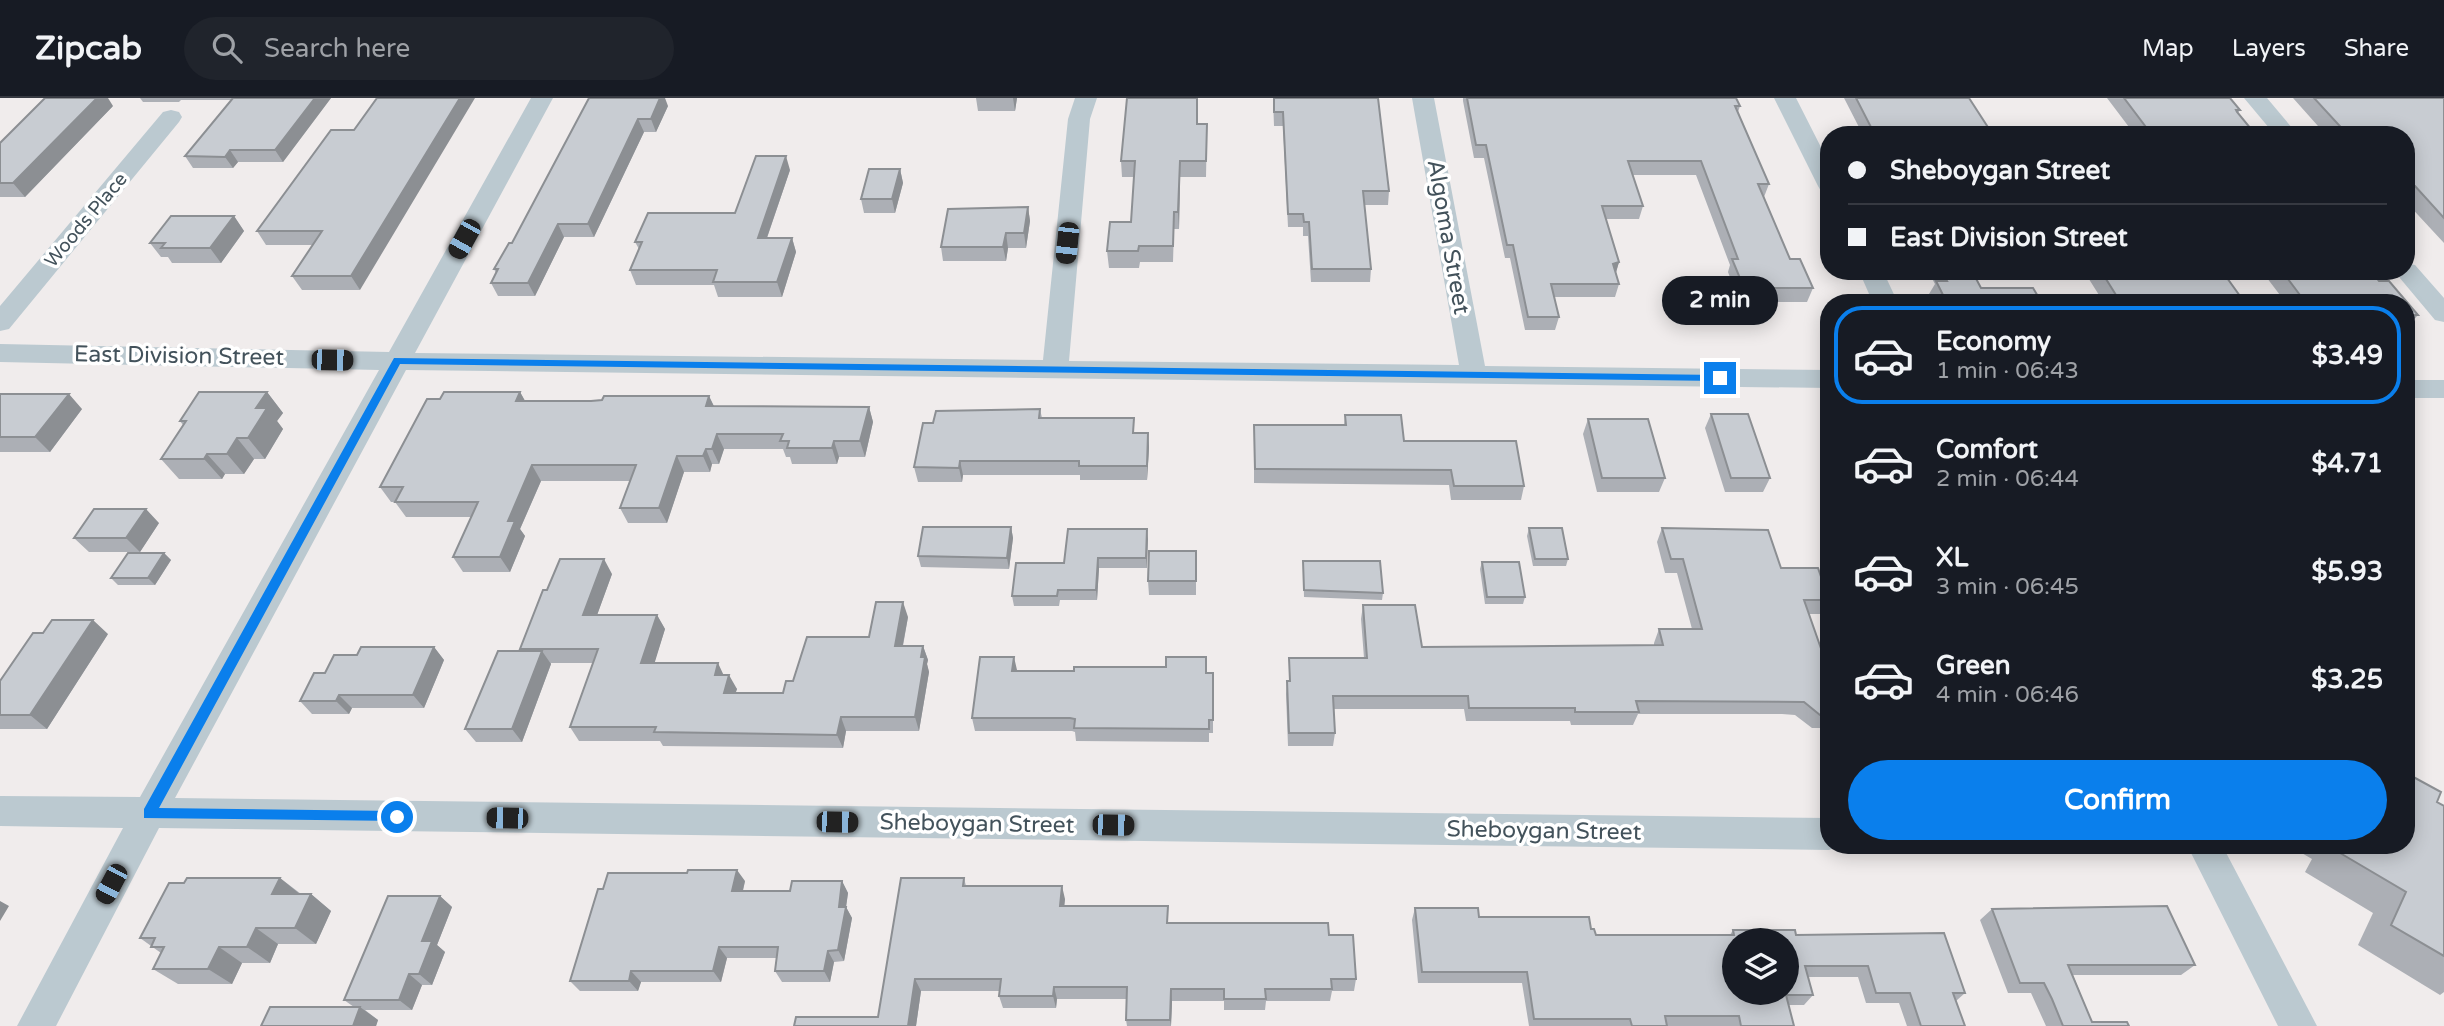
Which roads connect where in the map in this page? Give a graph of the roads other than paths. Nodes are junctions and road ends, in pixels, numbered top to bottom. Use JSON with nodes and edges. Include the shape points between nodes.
{"nodes":[{"id":1,"x":542,"y":98,"type":"edge"},
{"id":2,"x":1086,"y":98,"type":"edge"},
{"id":3,"x":1423,"y":98,"type":"edge"},
{"id":4,"x":1786,"y":98,"type":"edge"},
{"id":5,"x":2255,"y":98,"type":"edge"},
{"id":6,"x":171,"y":117,"type":"dead end"},
{"id":7,"x":2279,"y":126,"type":"edge"},
{"id":8,"x":1820,"y":168,"type":"edge"},
{"id":9,"x":2414,"y":280,"type":"edge"},
{"id":10,"x":2444,"y":314,"type":"edge"},
{"id":11,"x":0,"y":323,"type":"edge"},
{"id":12,"x":0,"y":353,"type":"edge"},
{"id":13,"x":397,"y":361,"type":"junction"},
{"id":14,"x":1055,"y":369,"type":"junction"},
{"id":15,"x":1474,"y":375,"type":"junction"},
{"id":16,"x":1820,"y":379,"type":"edge"},
{"id":17,"x":2415,"y":389,"type":"edge"},
{"id":18,"x":2444,"y":389,"type":"edge"},
{"id":19,"x":0,"y":811,"type":"edge"},
{"id":20,"x":149,"y":813,"type":"junction"},
{"id":21,"x":1820,"y":834,"type":"edge"},
{"id":22,"x":2209,"y":854,"type":"edge"},
{"id":23,"x":36,"y":1026,"type":"edge"},
{"id":24,"x":2298,"y":1026,"type":"edge"}],
"edges":[{"from":1,"to":13,"type":"street"},
{"from":2,"to":14,"type":"street","via":[[1079,119]]},
{"from":3,"to":15,"type":"street","name":"Algoma Street"},
{"from":4,"to":8,"type":"street"},
{"from":5,"to":7,"type":"street"},
{"from":6,"to":11,"type":"street","name":"Woods Place"},
{"from":9,"to":10,"type":"street"},
{"from":12,"to":13,"type":"street","name":"East Division Street"},
{"from":13,"to":14,"type":"street","name":"East Division Street"},
{"from":13,"to":20,"type":"street"},
{"from":14,"to":15,"type":"street","name":"East Division Street"},
{"from":15,"to":16,"type":"street","name":"East Division Street"},
{"from":17,"to":18,"type":"street"},
{"from":19,"to":20,"type":"street","name":"Sheboygan Street"},
{"from":20,"to":21,"type":"street","name":"Sheboygan Street"},
{"from":20,"to":23,"type":"street"},
{"from":22,"to":24,"type":"street"}]}
